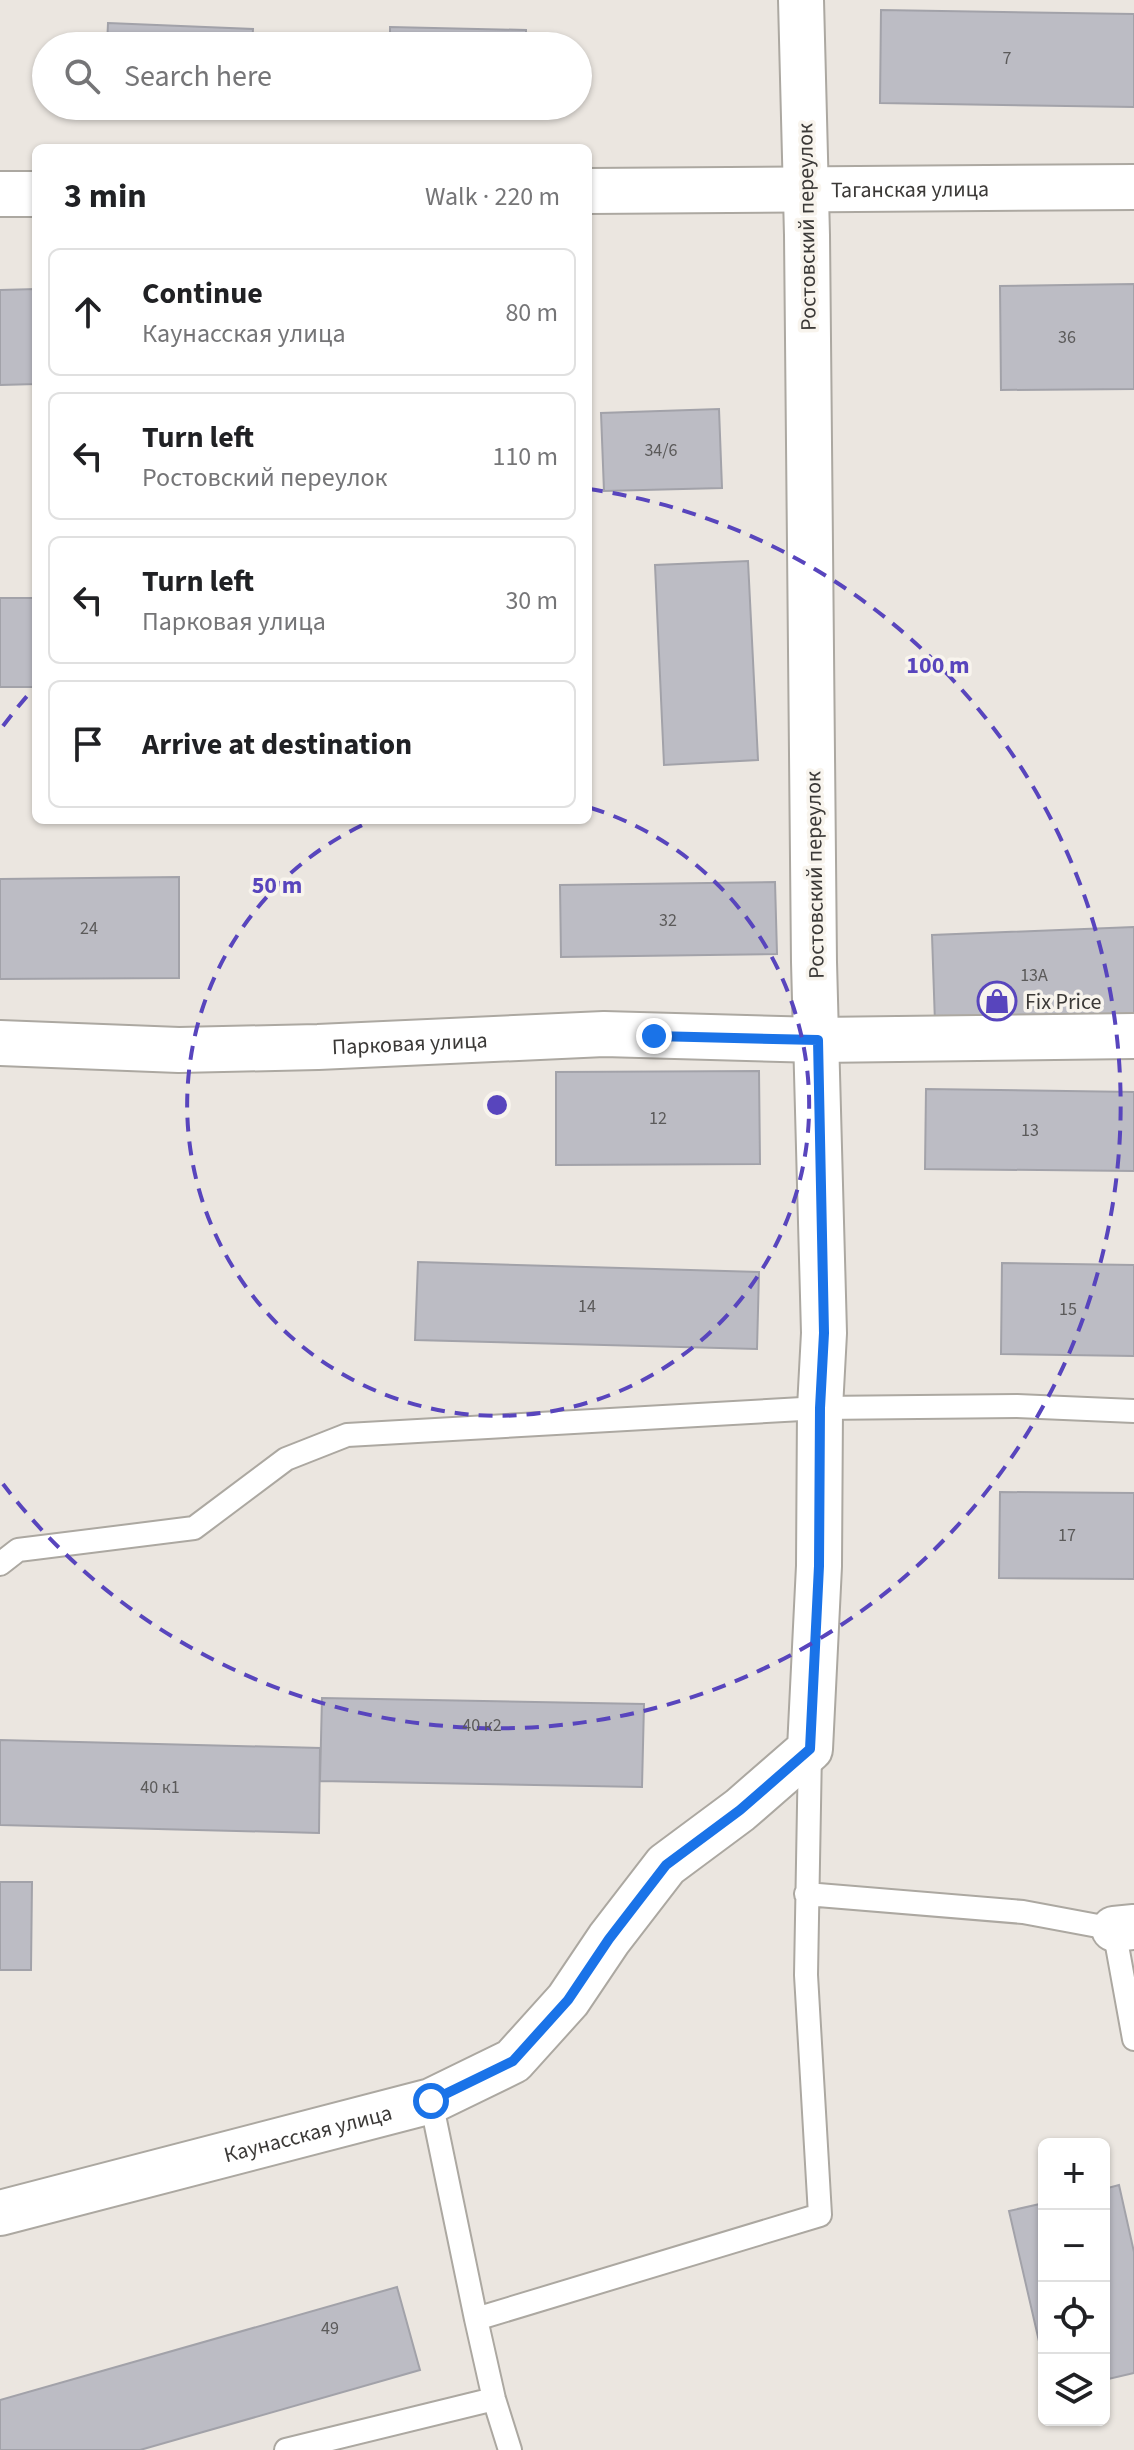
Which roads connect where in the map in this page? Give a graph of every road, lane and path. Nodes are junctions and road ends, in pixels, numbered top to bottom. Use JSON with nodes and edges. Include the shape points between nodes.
{"nodes":[{"id":1,"x":801,"y":0,"type":"edge"},
{"id":2,"x":1134,"y":187,"type":"edge"},
{"id":3,"x":805,"y":190,"type":"junction"},
{"id":4,"x":592,"y":191,"type":"edge"},
{"id":5,"x":0,"y":194,"type":"edge"},
{"id":6,"x":32,"y":194,"type":"edge"},
{"id":7,"x":1134,"y":1036,"type":"edge"},
{"id":8,"x":818,"y":1040,"type":"junction"},
{"id":9,"x":0,"y":1043,"type":"edge"},
{"id":10,"x":820,"y":1408,"type":"junction"},
{"id":11,"x":1134,"y":1411,"type":"edge"},
{"id":12,"x":0,"y":1564,"type":"edge"},
{"id":13,"x":810,"y":1749,"type":"junction"},
{"id":14,"x":806,"y":1894,"type":"junction"},
{"id":15,"x":1124,"y":1928,"type":"edge"},
{"id":16,"x":1134,"y":2039,"type":"edge"},
{"id":17,"x":431,"y":2101,"type":"junction"},
{"id":18,"x":0,"y":2213,"type":"edge"},
{"id":19,"x":476,"y":2319,"type":"junction"},
{"id":20,"x":494,"y":2399,"type":"junction"},
{"id":21,"x":286,"y":2450,"type":"edge"},
{"id":22,"x":510,"y":2450,"type":"edge"}],
"edges":[{"from":1,"to":3,"type":"street","name":"Ростовский переулок"},
{"from":2,"to":3,"type":"street","name":"Таганская улица"},
{"from":3,"to":4,"type":"street","name":"Таганская улица"},
{"from":3,"to":8,"type":"street","name":"Ростовский переулок"},
{"from":5,"to":6,"type":"street"},
{"from":7,"to":8,"type":"street","name":"Парковая улица"},
{"from":8,"to":9,"type":"street","name":"Парковая улица","via":[[604,1034],[179,1050]]},
{"from":8,"to":10,"type":"street","name":"Ростовский переулок","via":[[824,1333]]},
{"from":10,"to":11,"type":"lane"},
{"from":10,"to":12,"type":"lane","via":[[347,1435],[286,1459],[194,1528],[18,1550]]},
{"from":10,"to":13,"type":"street","name":"Ростовский переулок"},
{"from":13,"to":14,"type":"lane"},
{"from":13,"to":17,"type":"street","name":"Каунасская улица","via":[[666,1865],[568,2000],[513,2061]]},
{"from":14,"to":15,"type":"lane","via":[[1023,1912]]},
{"from":14,"to":19,"type":"lane","via":[[820,2215]]},
{"from":15,"to":16,"type":"lane"},
{"from":17,"to":18,"type":"street","name":"Каунасская улица"},
{"from":17,"to":19,"type":"lane"},
{"from":19,"to":20,"type":"lane"},
{"from":20,"to":21,"type":"lane"},
{"from":20,"to":22,"type":"lane"}]}
